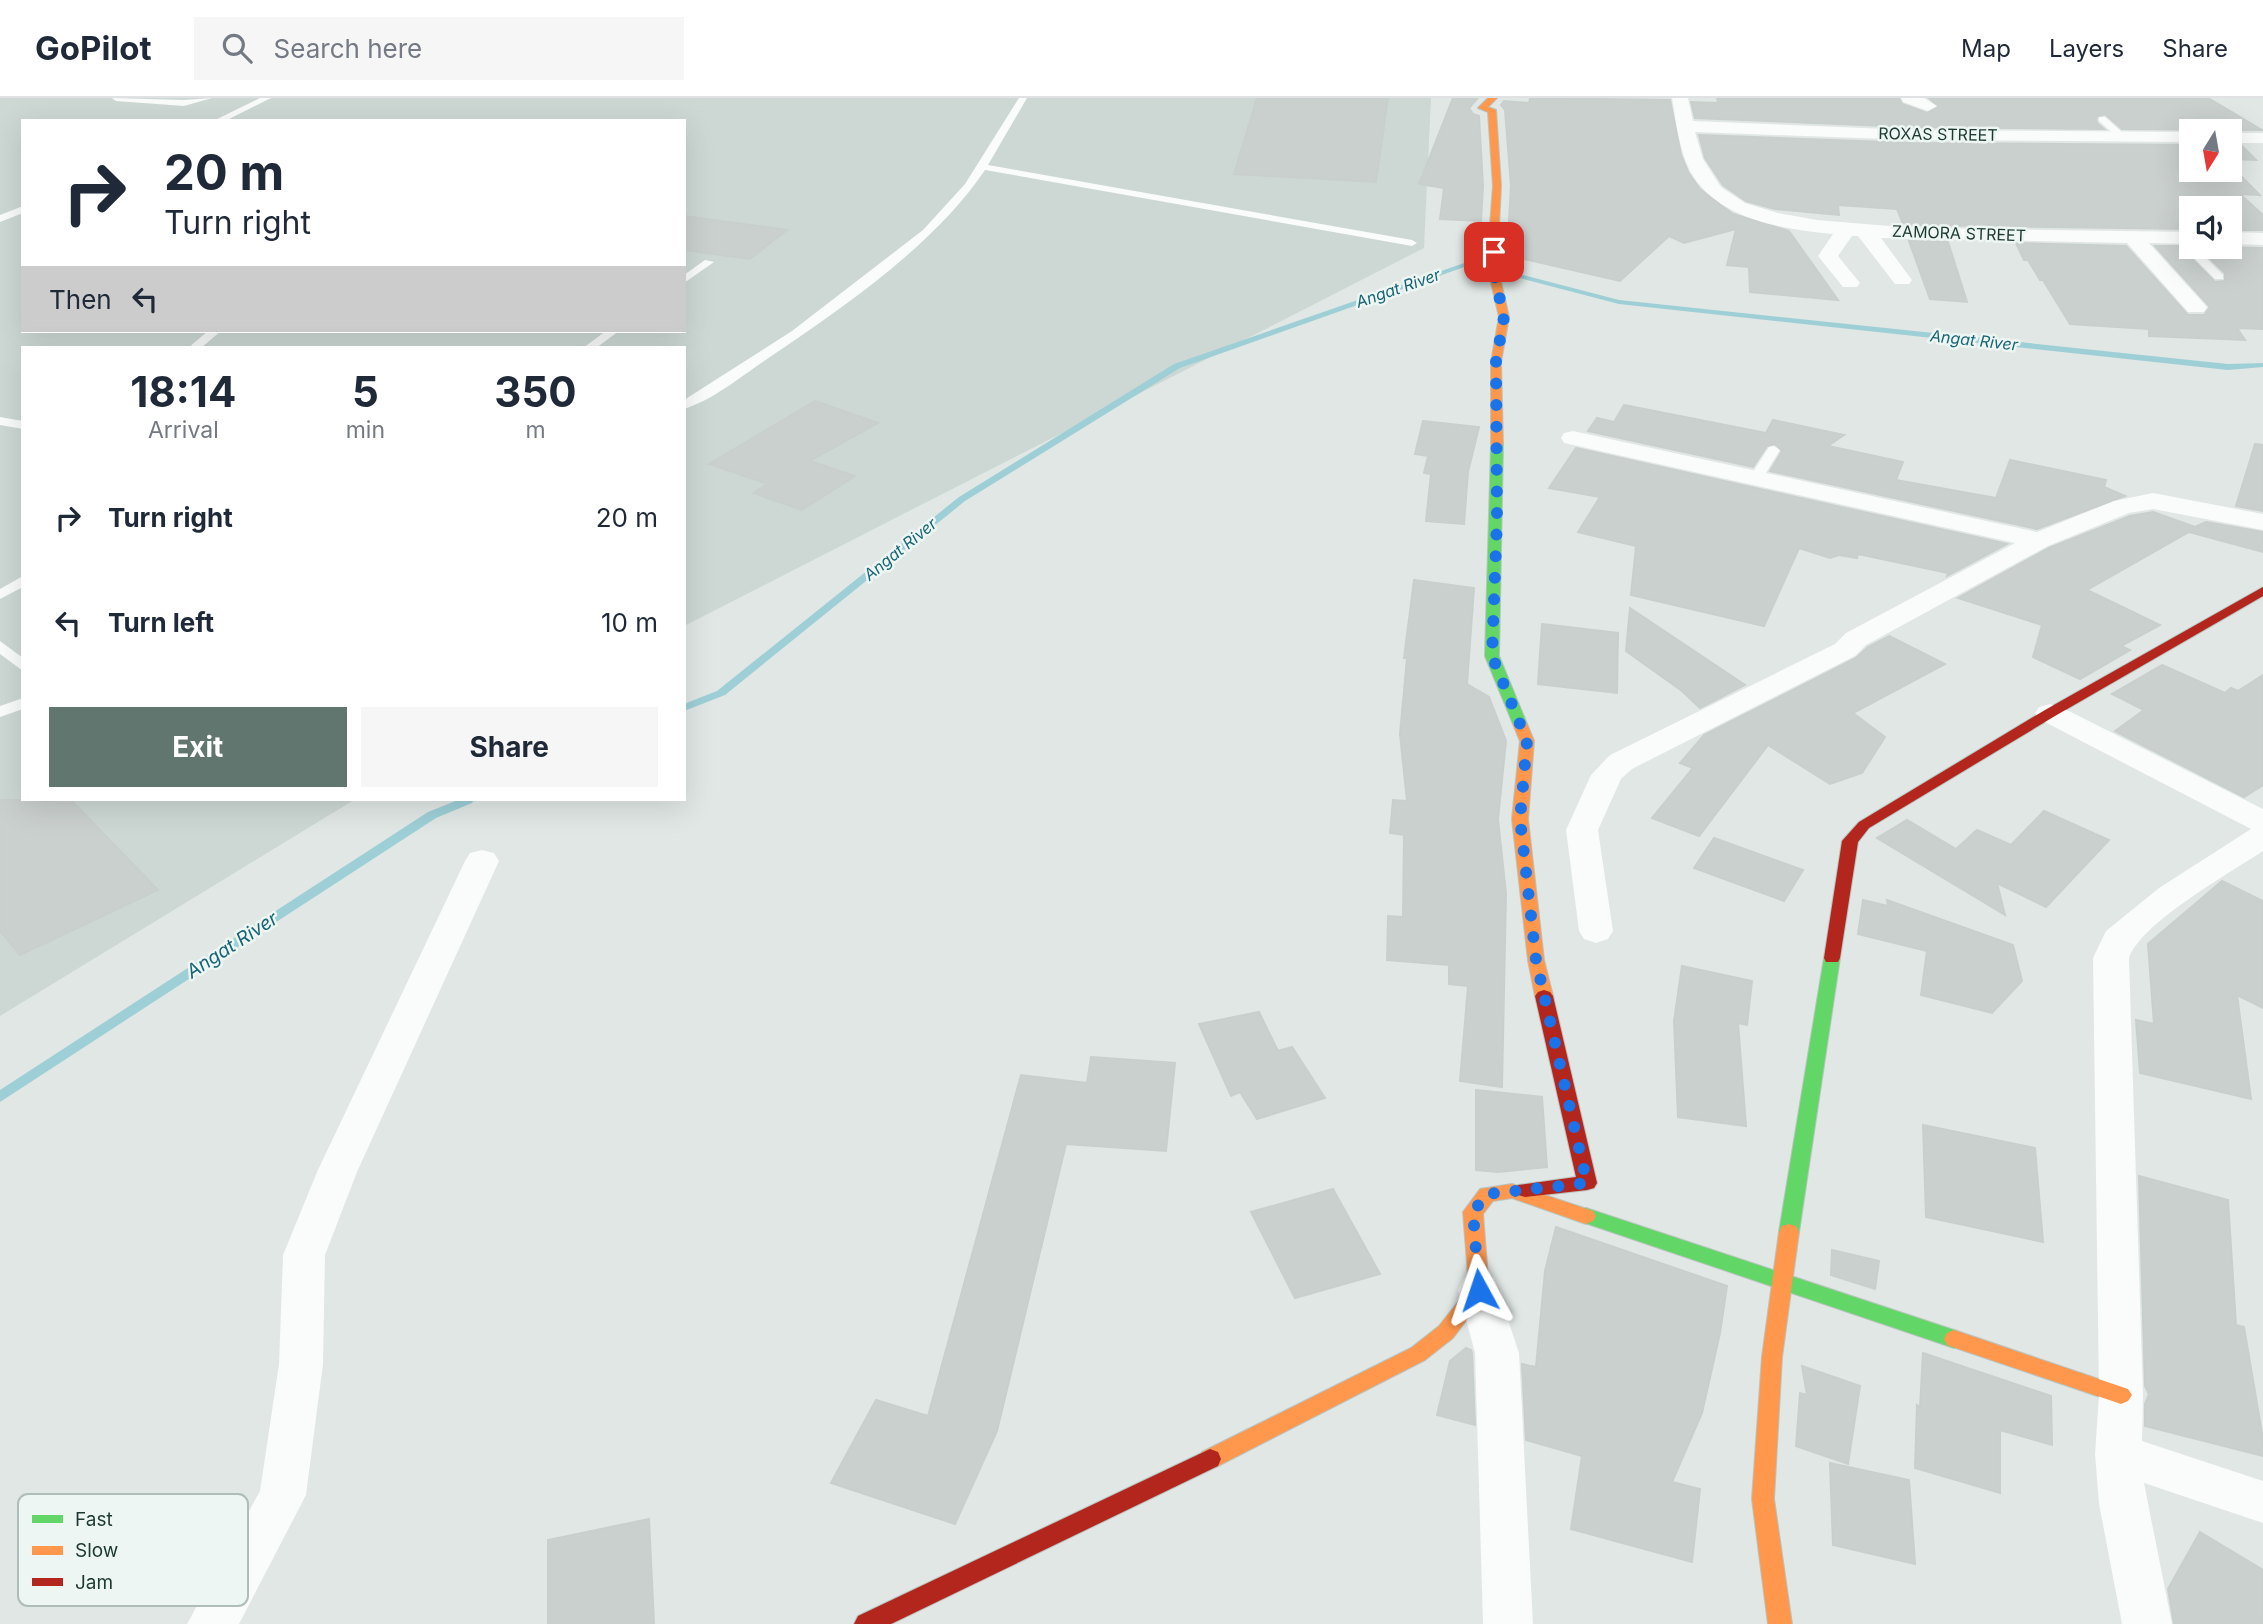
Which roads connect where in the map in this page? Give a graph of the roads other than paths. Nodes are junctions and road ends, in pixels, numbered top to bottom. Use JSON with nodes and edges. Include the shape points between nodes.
{"nodes":[{"id":1,"x":116,"y":98,"type":"edge"},
{"id":2,"x":208,"y":98,"type":"edge"},
{"id":3,"x":267,"y":98,"type":"edge"},
{"id":4,"x":1023,"y":98,"type":"edge"},
{"id":5,"x":1493,"y":98,"type":"edge"},
{"id":6,"x":1680,"y":98,"type":"edge"},
{"id":7,"x":1909,"y":98,"type":"edge"},
{"id":8,"x":1928,"y":106,"type":"dead end"},
{"id":9,"x":221,"y":119,"type":"edge"},
{"id":10,"x":2102,"y":119,"type":"dead end"},
{"id":11,"x":1686,"y":126,"type":"junction"},
{"id":12,"x":2121,"y":136,"type":"junction"},
{"id":13,"x":2179,"y":137,"type":"edge"},
{"id":14,"x":2242,"y":138,"type":"edge"},
{"id":15,"x":2263,"y":138,"type":"edge"},
{"id":16,"x":982,"y":167,"type":"junction"},
{"id":17,"x":21,"y":210,"type":"edge"},
{"id":18,"x":0,"y":219,"type":"edge"},
{"id":19,"x":1854,"y":229,"type":"junction"},
{"id":20,"x":2133,"y":236,"type":"junction"},
{"id":21,"x":2179,"y":238,"type":"edge"},
{"id":22,"x":2242,"y":239,"type":"edge"},
{"id":23,"x":2262,"y":240,"type":"edge"},
{"id":24,"x":1412,"y":243,"type":"dead end"},
{"id":25,"x":2203,"y":259,"type":"edge"},
{"id":26,"x":709,"y":261,"type":"dead end"},
{"id":27,"x":2219,"y":277,"type":"dead end"},
{"id":28,"x":686,"y":278,"type":"edge"},
{"id":29,"x":1902,"y":280,"type":"dead end"},
{"id":30,"x":1850,"y":283,"type":"dead end"},
{"id":31,"x":2196,"y":307,"type":"dead end"},
{"id":32,"x":213,"y":333,"type":"edge"},
{"id":33,"x":610,"y":333,"type":"edge"},
{"id":34,"x":196,"y":346,"type":"edge"},
{"id":35,"x":592,"y":346,"type":"edge"},
{"id":36,"x":686,"y":404,"type":"edge"},
{"id":37,"x":0,"y":421,"type":"edge"},
{"id":38,"x":21,"y":425,"type":"edge"},
{"id":39,"x":1573,"y":438,"type":"dead end"},
{"id":40,"x":1774,"y":450,"type":"dead end"},
{"id":41,"x":1756,"y":478,"type":"junction"},
{"id":42,"x":2263,"y":522,"type":"edge"},
{"id":43,"x":2039,"y":540,"type":"junction"},
{"id":44,"x":21,"y":581,"type":"edge"},
{"id":45,"x":2263,"y":591,"type":"edge"},
{"id":46,"x":0,"y":594,"type":"edge"},
{"id":47,"x":0,"y":646,"type":"edge"},
{"id":48,"x":21,"y":664,"type":"edge"},
{"id":49,"x":21,"y":704,"type":"edge"},
{"id":50,"x":0,"y":712,"type":"edge"},
{"id":51,"x":2050,"y":713,"type":"junction"},
{"id":52,"x":2263,"y":833,"type":"edge"},
{"id":53,"x":482,"y":861,"type":"dead end"},
{"id":54,"x":1596,"y":931,"type":"dead end"},
{"id":55,"x":1487,"y":1194,"type":"junction"},
{"id":56,"x":1781,"y":1283,"type":"junction"},
{"id":57,"x":1479,"y":1290,"type":"junction"},
{"id":58,"x":2121,"y":1395,"type":"junction"},
{"id":59,"x":2118,"y":1454,"type":"junction"},
{"id":60,"x":2263,"y":1502,"type":"edge"},
{"id":61,"x":248,"y":1559,"type":"edge"},
{"id":62,"x":222,"y":1606,"type":"edge"},
{"id":63,"x":212,"y":1624,"type":"edge"},
{"id":64,"x":866,"y":1624,"type":"edge"},
{"id":65,"x":1508,"y":1624,"type":"edge"},
{"id":66,"x":1780,"y":1624,"type":"edge"},
{"id":67,"x":2147,"y":1624,"type":"edge"}],
"edges":[{"from":1,"to":2,"type":"lane","via":[[184,103]]},
{"from":3,"to":9,"type":"lane"},
{"from":4,"to":16,"type":"lane"},
{"from":5,"to":55,"type":"street","via":[[1482,108],[1492,110],[1497,149],[1493,258],[1504,317],[1496,362],[1492,656],[1527,741],[1520,819],[1536,960],[1587,1183]]},
{"from":6,"to":11,"type":"street"},
{"from":7,"to":8,"type":"street"},
{"from":10,"to":12,"type":"lane"},
{"from":11,"to":12,"type":"street","name":"ROXAS STREET","via":[[1912,135]]},
{"from":11,"to":19,"type":"street","name":"ZAMORA STREET","via":[[1693,161],[1715,192],[1731,203],[1764,216]]},
{"from":12,"to":13,"type":"street","name":"ROXAS STREET"},
{"from":14,"to":15,"type":"street"},
{"from":16,"to":24,"type":"lane"},
{"from":16,"to":36,"type":"lane","via":[[947,213],[904,252],[762,359]]},
{"from":17,"to":18,"type":"lane"},
{"from":19,"to":20,"type":"street","name":"ZAMORA STREET"},
{"from":19,"to":29,"type":"street","via":[[1886,256]]},
{"from":19,"to":30,"type":"street","via":[[1828,256]]},
{"from":20,"to":21,"type":"street","name":"ZAMORA STREET"},
{"from":20,"to":31,"type":"street"},
{"from":22,"to":23,"type":"street"},
{"from":25,"to":27,"type":"lane"},
{"from":26,"to":28,"type":"lane"},
{"from":32,"to":34,"type":"lane"},
{"from":33,"to":35,"type":"lane"},
{"from":37,"to":38,"type":"lane"},
{"from":39,"to":41,"type":"street"},
{"from":40,"to":41,"type":"lane"},
{"from":41,"to":43,"type":"street"},
{"from":42,"to":43,"type":"street","via":[[2137,502]]},
{"from":43,"to":54,"type":"street","via":[[1856,639],[1845,650],[1621,762],[1608,775],[1582,830]]},
{"from":44,"to":46,"type":"lane"},
{"from":45,"to":51,"type":"street"},
{"from":47,"to":48,"type":"lane"},
{"from":49,"to":50,"type":"lane"},
{"from":51,"to":52,"type":"street"},
{"from":51,"to":56,"type":"street","via":[[1864,825],[1850,841]]},
{"from":52,"to":58,"type":"street","via":[[2171,896],[2118,940],[2111,958]]},
{"from":53,"to":61,"type":"street","via":[[337,1172],[304,1255],[302,1364],[283,1495]]},
{"from":55,"to":56,"type":"street","via":[[1512,1191]]},
{"from":55,"to":57,"type":"street","via":[[1473,1212]]},
{"from":56,"to":58,"type":"street"},
{"from":56,"to":66,"type":"street","via":[[1763,1499]]},
{"from":57,"to":64,"type":"street","via":[[1446,1332],[1418,1354]]},
{"from":57,"to":65,"type":"street","via":[[1497,1353]]},
{"from":58,"to":59,"type":"street"},
{"from":59,"to":60,"type":"street"},
{"from":59,"to":67,"type":"street"},
{"from":62,"to":63,"type":"street"}]}
